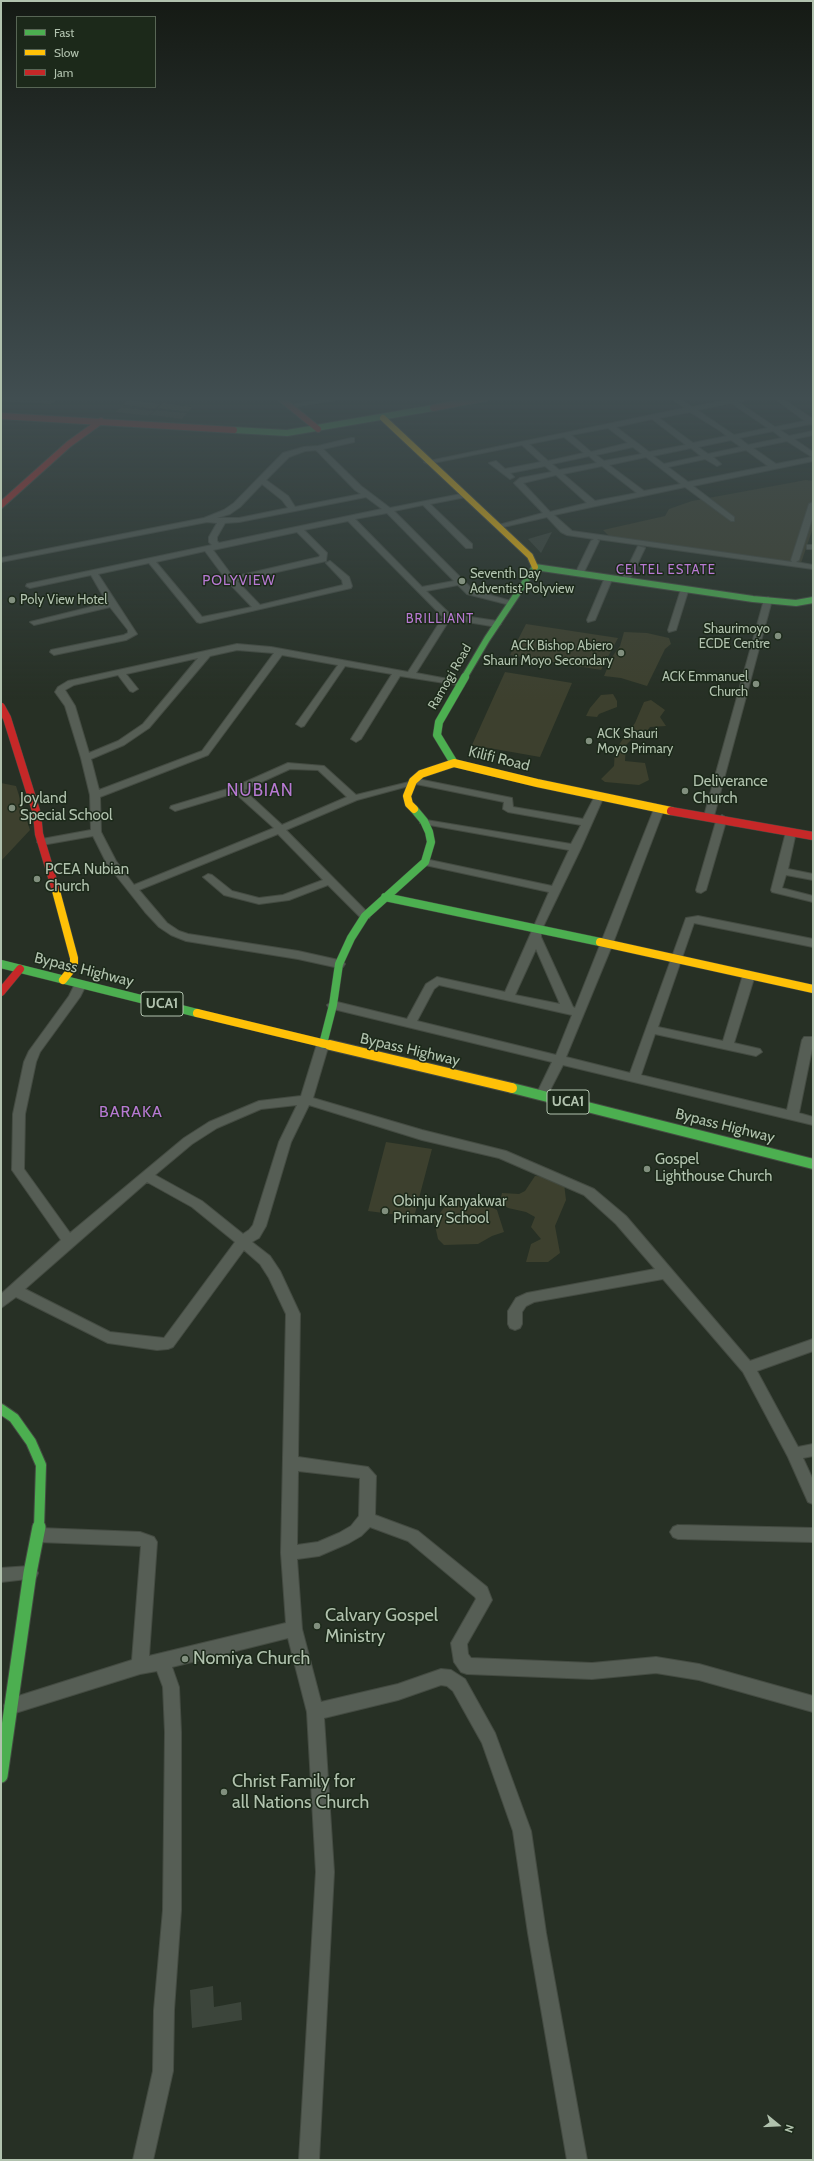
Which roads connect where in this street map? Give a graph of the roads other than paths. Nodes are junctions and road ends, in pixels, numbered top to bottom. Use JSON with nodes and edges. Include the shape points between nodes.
{"nodes":[{"id":1,"x":242,"y":499,"type":"edge"},
{"id":2,"x":286,"y":499,"type":"edge"},
{"id":3,"x":346,"y":499,"type":"edge"},
{"id":4,"x":372,"y":499,"type":"edge"},
{"id":5,"x":445,"y":499,"type":"edge"},
{"id":6,"x":467,"y":499,"type":"edge"},
{"id":7,"x":534,"y":499,"type":"edge"},
{"id":8,"x":588,"y":499,"type":"edge"},
{"id":9,"x":619,"y":499,"type":"edge"},
{"id":10,"x":706,"y":499,"type":"edge"},
{"id":11,"x":425,"y":503,"type":"junction"},
{"id":12,"x":593,"y":504,"type":"junction"},
{"id":13,"x":813,"y":505,"type":"edge"},
{"id":14,"x":293,"y":509,"type":"junction"},
{"id":15,"x":388,"y":510,"type":"junction"},
{"id":16,"x":549,"y":514,"type":"junction"},
{"id":17,"x":350,"y":518,"type":"junction"},
{"id":18,"x":731,"y":519,"type":"dead end"},
{"id":19,"x":206,"y":520,"type":"junction"},
{"id":20,"x":222,"y":522,"type":"junction"},
{"id":21,"x":810,"y":525,"type":"edge"},
{"id":22,"x":498,"y":526,"type":"junction"},
{"id":23,"x":299,"y":529,"type":"junction"},
{"id":24,"x":595,"y":541,"type":"dead end"},
{"id":25,"x":469,"y":546,"type":"dead end"},
{"id":26,"x":219,"y":547,"type":"junction"},
{"id":27,"x":641,"y":548,"type":"dead end"},
{"id":28,"x":208,"y":549,"type":"junction"},
{"id":29,"x":1,"y":560,"type":"edge"},
{"id":30,"x":795,"y":560,"type":"dead end"},
{"id":31,"x":151,"y":561,"type":"junction"},
{"id":32,"x":330,"y":563,"type":"dead end"},
{"id":33,"x":535,"y":567,"type":"junction"},
{"id":34,"x":813,"y":567,"type":"edge"},
{"id":35,"x":93,"y":572,"type":"junction"},
{"id":36,"x":580,"y":572,"type":"junction"},
{"id":37,"x":609,"y":577,"type":"junction"},
{"id":38,"x":626,"y":579,"type":"junction"},
{"id":39,"x":231,"y":580,"type":"junction"},
{"id":40,"x":459,"y":582,"type":"junction"},
{"id":41,"x":30,"y":586,"type":"dead end"},
{"id":42,"x":685,"y":588,"type":"junction"},
{"id":43,"x":420,"y":590,"type":"junction"},
{"id":44,"x":768,"y":600,"type":"junction"},
{"id":45,"x":813,"y":600,"type":"edge"},
{"id":46,"x":510,"y":602,"type":"junction"},
{"id":47,"x":112,"y":604,"type":"junction"},
{"id":48,"x":257,"y":608,"type":"junction"},
{"id":49,"x":448,"y":616,"type":"junction"},
{"id":50,"x":591,"y":620,"type":"dead end"},
{"id":51,"x":34,"y":622,"type":"dead end"},
{"id":52,"x":497,"y":624,"type":"junction"},
{"id":53,"x":672,"y":630,"type":"dead end"},
{"id":54,"x":54,"y":652,"type":"dead end"},
{"id":55,"x":208,"y":652,"type":"junction"},
{"id":56,"x":280,"y":652,"type":"junction"},
{"id":57,"x":343,"y":663,"type":"junction"},
{"id":58,"x":120,"y":672,"type":"junction"},
{"id":59,"x":398,"y":672,"type":"junction"},
{"id":60,"x":411,"y":675,"type":"junction"},
{"id":61,"x":461,"y":684,"type":"junction"},
{"id":62,"x":133,"y":689,"type":"dead end"},
{"id":63,"x":1,"y":706,"type":"edge"},
{"id":64,"x":301,"y":724,"type":"dead end"},
{"id":65,"x":356,"y":739,"type":"dead end"},
{"id":66,"x":86,"y":758,"type":"junction"},
{"id":67,"x":454,"y":763,"type":"junction"},
{"id":68,"x":412,"y":782,"type":"junction"},
{"id":69,"x":237,"y":789,"type":"junction"},
{"id":70,"x":95,"y":795,"type":"junction"},
{"id":71,"x":599,"y":796,"type":"junction"},
{"id":72,"x":354,"y":798,"type":"junction"},
{"id":73,"x":175,"y":808,"type":"dead end"},
{"id":74,"x":659,"y":809,"type":"junction"},
{"id":75,"x":709,"y":816,"type":"junction"},
{"id":76,"x":722,"y":818,"type":"junction"},
{"id":77,"x":424,"y":821,"type":"junction"},
{"id":78,"x":587,"y":823,"type":"junction"},
{"id":79,"x":281,"y":829,"type":"junction"},
{"id":80,"x":96,"y":832,"type":"junction"},
{"id":81,"x":791,"y":832,"type":"junction"},
{"id":82,"x":813,"y":836,"type":"edge"},
{"id":83,"x":42,"y":842,"type":"junction"},
{"id":84,"x":576,"y":848,"type":"junction"},
{"id":85,"x":425,"y":862,"type":"junction"},
{"id":86,"x":782,"y":871,"type":"junction"},
{"id":87,"x":208,"y":877,"type":"dead end"},
{"id":88,"x":813,"y":877,"type":"edge"},
{"id":89,"x":329,"y":881,"type":"junction"},
{"id":90,"x":133,"y":888,"type":"junction"},
{"id":91,"x":556,"y":890,"type":"junction"},
{"id":92,"x":701,"y":890,"type":"dead end"},
{"id":93,"x":385,"y":897,"type":"junction"},
{"id":94,"x":813,"y":899,"type":"edge"},
{"id":95,"x":365,"y":916,"type":"junction"},
{"id":96,"x":536,"y":933,"type":"junction"},
{"id":97,"x":608,"y":943,"type":"junction"},
{"id":98,"x":813,"y":943,"type":"edge"},
{"id":99,"x":677,"y":958,"type":"junction"},
{"id":100,"x":1,"y":964,"type":"edge"},
{"id":101,"x":339,"y":964,"type":"junction"},
{"id":102,"x":20,"y":969,"type":"junction"},
{"id":103,"x":749,"y":975,"type":"junction"},
{"id":104,"x":63,"y":980,"type":"junction"},
{"id":105,"x":80,"y":985,"type":"junction"},
{"id":106,"x":813,"y":989,"type":"edge"},
{"id":107,"x":1,"y":992,"type":"edge"},
{"id":108,"x":510,"y":996,"type":"junction"},
{"id":109,"x":334,"y":1005,"type":"junction"},
{"id":110,"x":574,"y":1011,"type":"junction"},
{"id":111,"x":410,"y":1024,"type":"junction"},
{"id":112,"x":651,"y":1029,"type":"junction"},
{"id":113,"x":808,"y":1040,"type":"dead end"},
{"id":114,"x":323,"y":1044,"type":"junction"},
{"id":115,"x":727,"y":1046,"type":"junction"},
{"id":116,"x":756,"y":1052,"type":"dead end"},
{"id":117,"x":559,"y":1059,"type":"junction"},
{"id":118,"x":634,"y":1078,"type":"junction"},
{"id":119,"x":542,"y":1095,"type":"junction"},
{"id":120,"x":306,"y":1100,"type":"junction"},
{"id":121,"x":792,"y":1116,"type":"junction"},
{"id":122,"x":813,"y":1121,"type":"edge"},
{"id":123,"x":813,"y":1164,"type":"edge"},
{"id":124,"x":146,"y":1176,"type":"junction"},
{"id":125,"x":69,"y":1242,"type":"junction"},
{"id":126,"x":243,"y":1242,"type":"junction"},
{"id":127,"x":665,"y":1273,"type":"junction"},
{"id":128,"x":16,"y":1291,"type":"junction"},
{"id":129,"x":1,"y":1302,"type":"edge"},
{"id":130,"x":515,"y":1324,"type":"dead end"},
{"id":131,"x":813,"y":1345,"type":"edge"},
{"id":132,"x":748,"y":1368,"type":"junction"},
{"id":133,"x":1,"y":1408,"type":"edge"},
{"id":134,"x":813,"y":1450,"type":"edge"},
{"id":135,"x":794,"y":1454,"type":"junction"},
{"id":136,"x":290,"y":1463,"type":"junction"},
{"id":137,"x":813,"y":1497,"type":"edge"},
{"id":138,"x":367,"y":1519,"type":"junction"},
{"id":139,"x":678,"y":1532,"type":"dead end"},
{"id":140,"x":39,"y":1535,"type":"junction"},
{"id":141,"x":813,"y":1535,"type":"edge"},
{"id":142,"x":289,"y":1553,"type":"junction"},
{"id":143,"x":30,"y":1573,"type":"junction"},
{"id":144,"x":1,"y":1575,"type":"edge"},
{"id":145,"x":294,"y":1629,"type":"junction"},
{"id":146,"x":162,"y":1662,"type":"junction"},
{"id":147,"x":140,"y":1666,"type":"junction"},
{"id":148,"x":813,"y":1704,"type":"edge"},
{"id":149,"x":315,"y":1712,"type":"junction"},
{"id":150,"x":8,"y":1717,"type":"edge"},
{"id":151,"x":1,"y":1776,"type":"edge"},
{"id":152,"x":143,"y":2160,"type":"edge"},
{"id":153,"x":309,"y":2160,"type":"edge"},
{"id":154,"x":577,"y":2160,"type":"edge"}],
"edges":[{"from":1,"to":19,"type":"street","via":[[232,509]]},
{"from":2,"to":14,"type":"street"},
{"from":3,"to":14,"type":"street"},
{"from":4,"to":15,"type":"street"},
{"from":5,"to":11,"type":"street"},
{"from":6,"to":22,"type":"main road"},
{"from":7,"to":16,"type":"street"},
{"from":8,"to":12,"type":"street"},
{"from":9,"to":12,"type":"street"},
{"from":10,"to":18,"type":"street"},
{"from":11,"to":15,"type":"street"},
{"from":11,"to":25,"type":"street"},
{"from":12,"to":16,"type":"street"},
{"from":13,"to":21,"type":"street"},
{"from":14,"to":20,"type":"street"},
{"from":15,"to":17,"type":"street"},
{"from":15,"to":40,"type":"street"},
{"from":16,"to":22,"type":"street"},
{"from":16,"to":34,"type":"street","via":[[570,533]]},
{"from":17,"to":23,"type":"street"},
{"from":17,"to":43,"type":"street"},
{"from":19,"to":20,"type":"street"},
{"from":19,"to":29,"type":"street"},
{"from":20,"to":26,"type":"street","via":[[212,537],[213,542]]},
{"from":21,"to":30,"type":"street"},
{"from":22,"to":33,"type":"main road","via":[[530,556]]},
{"from":23,"to":26,"type":"street"},
{"from":23,"to":39,"type":"street","via":[[324,555],[323,559]]},
{"from":24,"to":36,"type":"street"},
{"from":26,"to":28,"type":"street"},
{"from":27,"to":38,"type":"street"},
{"from":28,"to":31,"type":"street"},
{"from":28,"to":39,"type":"street"},
{"from":31,"to":35,"type":"street"},
{"from":31,"to":48,"type":"street","via":[[200,620]]},
{"from":32,"to":48,"type":"street","via":[[346,579],[348,586],[340,590]]},
{"from":33,"to":36,"type":"main road"},
{"from":33,"to":46,"type":"main road","name":"Ramogi Road"},
{"from":35,"to":41,"type":"street"},
{"from":35,"to":47,"type":"street"},
{"from":36,"to":37,"type":"main road"},
{"from":37,"to":38,"type":"main road"},
{"from":37,"to":50,"type":"street"},
{"from":38,"to":42,"type":"main road"},
{"from":39,"to":48,"type":"street"},
{"from":40,"to":43,"type":"street"},
{"from":40,"to":46,"type":"street","via":[[473,594]]},
{"from":42,"to":44,"type":"main road"},
{"from":42,"to":53,"type":"street"},
{"from":43,"to":49,"type":"street"},
{"from":44,"to":45,"type":"main road","via":[[796,603]]},
{"from":44,"to":75,"type":"street"},
{"from":46,"to":52,"type":"main road","name":"Ramogi Road"},
{"from":47,"to":51,"type":"street"},
{"from":47,"to":54,"type":"street","via":[[133,634]]},
{"from":49,"to":52,"type":"street"},
{"from":49,"to":60,"type":"street"},
{"from":52,"to":61,"type":"main road","name":"Ramogi Road"},
{"from":55,"to":56,"type":"street","via":[[237,647]]},
{"from":55,"to":58,"type":"street"},
{"from":55,"to":66,"type":"street","via":[[146,726],[121,743]]},
{"from":56,"to":57,"type":"street"},
{"from":56,"to":70,"type":"street","via":[[205,753]]},
{"from":57,"to":59,"type":"street"},
{"from":57,"to":64,"type":"street"},
{"from":58,"to":62,"type":"street"},
{"from":58,"to":66,"type":"street","via":[[71,683],[61,689],[60,692],[70,706]]},
{"from":59,"to":60,"type":"street"},
{"from":59,"to":65,"type":"street"},
{"from":60,"to":61,"type":"street"},
{"from":61,"to":67,"type":"main road","name":"Ramogi Road","via":[[437,727],[437,735]]},
{"from":63,"to":83,"type":"main road","via":[[37,814]]},
{"from":66,"to":70,"type":"street"},
{"from":67,"to":68,"type":"main road","name":"Kilifi Road","via":[[421,774]]},
{"from":67,"to":71,"type":"main road","name":"Kilifi Road"},
{"from":68,"to":72,"type":"street"},
{"from":68,"to":77,"type":"main road","via":[[407,796],[409,804]]},
{"from":68,"to":78,"type":"street","via":[[509,800],[508,809]]},
{"from":69,"to":72,"type":"street","via":[[288,766],[307,766],[321,768]]},
{"from":69,"to":73,"type":"street"},
{"from":69,"to":79,"type":"street"},
{"from":70,"to":80,"type":"street"},
{"from":71,"to":74,"type":"main road","name":"Kilifi Road"},
{"from":71,"to":78,"type":"street"},
{"from":72,"to":79,"type":"street"},
{"from":74,"to":75,"type":"main road","name":"Kilifi Road"},
{"from":74,"to":97,"type":"street"},
{"from":75,"to":76,"type":"main road","name":"Kilifi Road"},
{"from":76,"to":81,"type":"main road","name":"Kilifi Road"},
{"from":76,"to":92,"type":"street"},
{"from":77,"to":84,"type":"street"},
{"from":77,"to":85,"type":"main road","via":[[431,842]]},
{"from":78,"to":84,"type":"street"},
{"from":79,"to":89,"type":"street"},
{"from":79,"to":90,"type":"street"},
{"from":80,"to":83,"type":"street"},
{"from":80,"to":90,"type":"street","via":[[108,858]]},
{"from":81,"to":82,"type":"main road","name":"Kilifi Road"},
{"from":81,"to":86,"type":"street"},
{"from":83,"to":104,"type":"main road","via":[[74,958],[74,966]]},
{"from":84,"to":91,"type":"street"},
{"from":85,"to":91,"type":"street"},
{"from":85,"to":93,"type":"main road"},
{"from":86,"to":88,"type":"street"},
{"from":86,"to":94,"type":"street","via":[[776,890]]},
{"from":87,"to":89,"type":"street","via":[[228,893],[259,901],[285,898]]},
{"from":89,"to":95,"type":"street"},
{"from":90,"to":101,"type":"street","via":[[163,925],[182,936],[298,954]]},
{"from":91,"to":96,"type":"street"},
{"from":93,"to":95,"type":"main road"},
{"from":93,"to":96,"type":"main road"},
{"from":95,"to":101,"type":"main road"},
{"from":96,"to":97,"type":"main road"},
{"from":96,"to":108,"type":"street"},
{"from":96,"to":110,"type":"street"},
{"from":97,"to":99,"type":"main road"},
{"from":97,"to":110,"type":"street"},
{"from":98,"to":99,"type":"street","via":[[692,918],[688,922]]},
{"from":99,"to":103,"type":"main road"},
{"from":99,"to":112,"type":"street"},
{"from":100,"to":102,"type":"main road","name":"Bypass Highway","number":"UCA1"},
{"from":101,"to":109,"type":"main road"},
{"from":102,"to":104,"type":"main road","name":"Bypass Highway","number":"UCA1"},
{"from":102,"to":107,"type":"main road"},
{"from":103,"to":106,"type":"main road"},
{"from":103,"to":115,"type":"street"},
{"from":104,"to":105,"type":"main road","name":"Bypass Highway","number":"UCA1"},
{"from":105,"to":114,"type":"main road","name":"Bypass Highway","number":"UCA1"},
{"from":105,"to":125,"type":"street","via":[[35,1051],[30,1062],[19,1114],[18,1170]]},
{"from":108,"to":110,"type":"street"},
{"from":108,"to":111,"type":"street","via":[[437,981],[430,987]]},
{"from":109,"to":111,"type":"street"},
{"from":109,"to":114,"type":"main road"},
{"from":110,"to":117,"type":"street"},
{"from":111,"to":117,"type":"street"},
{"from":112,"to":115,"type":"street"},
{"from":112,"to":118,"type":"street"},
{"from":113,"to":121,"type":"street"},
{"from":114,"to":119,"type":"main road","name":"Bypass Highway","number":"UCA1"},
{"from":114,"to":120,"type":"street"},
{"from":115,"to":116,"type":"street"},
{"from":117,"to":118,"type":"street"},
{"from":117,"to":119,"type":"street"},
{"from":118,"to":121,"type":"street"},
{"from":119,"to":123,"type":"main road","name":"Bypass Highway","number":"UCA1","via":[[727,1140]]},
{"from":120,"to":124,"type":"street","via":[[259,1105],[237,1113],[188,1141]]},
{"from":120,"to":126,"type":"street","via":[[285,1142],[259,1226],[254,1234]]},
{"from":120,"to":127,"type":"street","via":[[422,1135],[502,1154],[589,1192],[621,1220]]},
{"from":121,"to":122,"type":"street"},
{"from":124,"to":125,"type":"street"},
{"from":124,"to":126,"type":"street","via":[[197,1204]]},
{"from":125,"to":128,"type":"street"},
{"from":126,"to":128,"type":"street","via":[[172,1339],[161,1345],[102,1335]]},
{"from":126,"to":136,"type":"street","via":[[270,1266],[293,1314]]},
{"from":127,"to":130,"type":"street","via":[[532,1297],[521,1302],[515,1311]]},
{"from":127,"to":132,"type":"street"},
{"from":128,"to":129,"type":"street"},
{"from":131,"to":132,"type":"street"},
{"from":132,"to":135,"type":"street"},
{"from":133,"to":140,"type":"main road","via":[[14,1418],[31,1442],[42,1465]]},
{"from":134,"to":135,"type":"street"},
{"from":135,"to":137,"type":"street"},
{"from":136,"to":138,"type":"street","via":[[358,1470],[365,1473],[368,1476]]},
{"from":136,"to":142,"type":"street"},
{"from":138,"to":142,"type":"street","via":[[356,1531],[319,1549]]},
{"from":138,"to":148,"type":"street","via":[[413,1536],[483,1596],[484,1600],[459,1643],[460,1656],[468,1666],[592,1670],[656,1665],[699,1672]]},
{"from":139,"to":141,"type":"street"},
{"from":140,"to":143,"type":"main road"},
{"from":140,"to":147,"type":"street","via":[[140,1539],[149,1542]]},
{"from":142,"to":145,"type":"street"},
{"from":143,"to":144,"type":"street"},
{"from":143,"to":150,"type":"main road"},
{"from":145,"to":146,"type":"street"},
{"from":145,"to":149,"type":"street"},
{"from":146,"to":147,"type":"street"},
{"from":146,"to":152,"type":"street","via":[[171,1687],[173,1732],[172,1910],[164,2010],[163,2072]]},
{"from":147,"to":150,"type":"street"},
{"from":149,"to":153,"type":"street","via":[[325,1872]]},
{"from":149,"to":154,"type":"street","via":[[398,1692],[441,1677],[451,1678],[459,1685],[489,1739],[522,1831],[537,1933]]},
{"from":150,"to":151,"type":"main road"}]}
